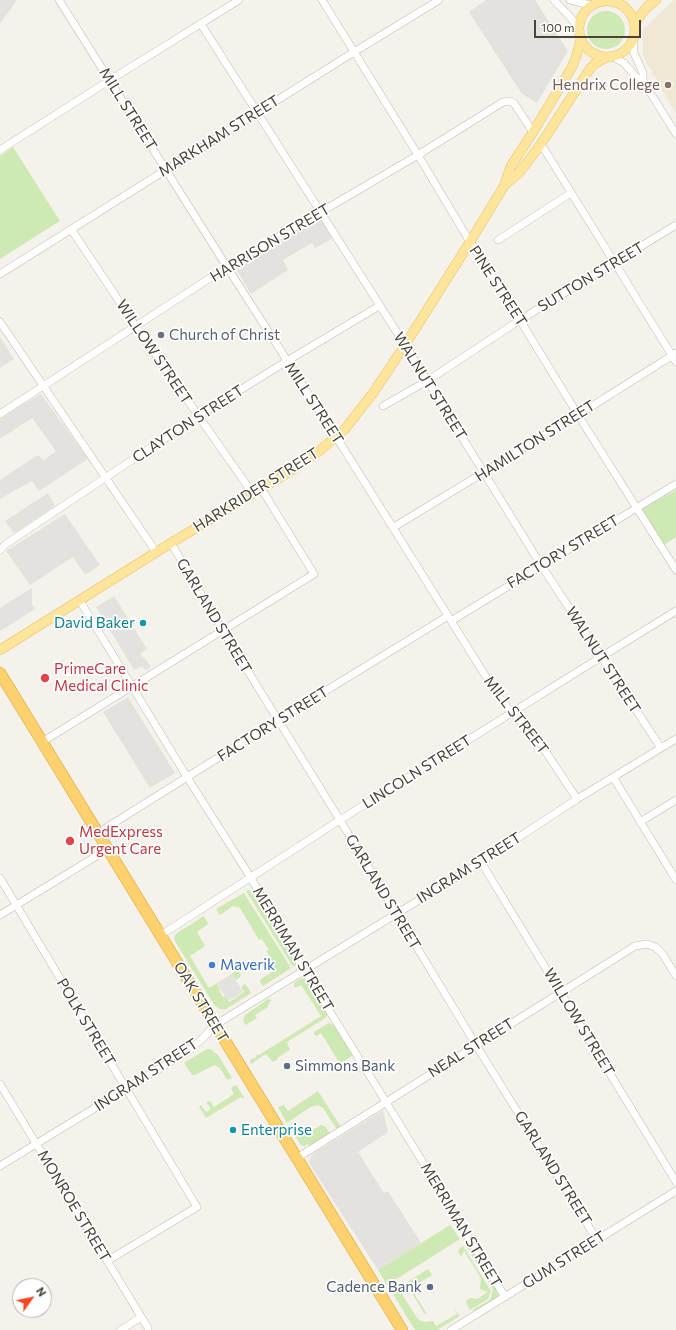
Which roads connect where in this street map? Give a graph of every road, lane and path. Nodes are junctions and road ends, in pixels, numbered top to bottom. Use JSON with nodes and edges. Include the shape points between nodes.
{"nodes":[{"id":1,"x":59,"y":0,"type":"edge"},
{"id":2,"x":239,"y":0,"type":"edge"},
{"id":3,"x":322,"y":0,"type":"edge"},
{"id":4,"x":439,"y":0,"type":"edge"},
{"id":5,"x":554,"y":0,"type":"edge"},
{"id":6,"x":570,"y":0,"type":"edge"},
{"id":7,"x":656,"y":0,"type":"edge"},
{"id":8,"x":603,"y":2,"type":"edge"},
{"id":9,"x":201,"y":24,"type":"junction"},
{"id":10,"x":635,"y":26,"type":"junction"},
{"id":11,"x":580,"y":35,"type":"junction"},
{"id":12,"x":633,"y":39,"type":"junction"},
{"id":13,"x":354,"y":52,"type":"junction"},
{"id":14,"x":610,"y":57,"type":"junction"},
{"id":15,"x":110,"y":80,"type":"junction"},
{"id":16,"x":642,"y":81,"type":"junction"},
{"id":17,"x":258,"y":113,"type":"junction"},
{"id":18,"x":533,"y":132,"type":"junction"},
{"id":19,"x":676,"y":134,"type":"edge"},
{"id":20,"x":541,"y":144,"type":"junction"},
{"id":21,"x":0,"y":150,"type":"edge"},
{"id":22,"x":418,"y":155,"type":"junction"},
{"id":23,"x":165,"y":170,"type":"junction"},
{"id":24,"x":504,"y":186,"type":"junction"},
{"id":25,"x":571,"y":193,"type":"junction"},
{"id":26,"x":321,"y":212,"type":"junction"},
{"id":27,"x":676,"y":225,"type":"edge"},
{"id":28,"x":71,"y":229,"type":"junction"},
{"id":29,"x":498,"y":240,"type":"dead end"},
{"id":30,"x":470,"y":242,"type":"junction"},
{"id":31,"x":614,"y":263,"type":"junction"},
{"id":32,"x":227,"y":267,"type":"junction"},
{"id":33,"x":0,"y":274,"type":"edge"},
{"id":34,"x":379,"y":306,"type":"junction"},
{"id":35,"x":520,"y":320,"type":"junction"},
{"id":36,"x":0,"y":322,"type":"edge"},
{"id":37,"x":135,"y":325,"type":"junction"},
{"id":38,"x":406,"y":345,"type":"junction"},
{"id":39,"x":675,"y":357,"type":"edge"},
{"id":40,"x":287,"y":360,"type":"junction"},
{"id":41,"x":427,"y":381,"type":"junction"},
{"id":42,"x":44,"y":386,"type":"junction"},
{"id":43,"x":384,"y":406,"type":"dead end"},
{"id":44,"x":0,"y":414,"type":"edge"},
{"id":45,"x":578,"y":415,"type":"junction"},
{"id":46,"x":198,"y":416,"type":"junction"},
{"id":47,"x":336,"y":436,"type":"junction"},
{"id":48,"x":484,"y":473,"type":"junction"},
{"id":49,"x":106,"y":478,"type":"junction"},
{"id":50,"x":676,"y":484,"type":"edge"},
{"id":51,"x":256,"y":491,"type":"junction"},
{"id":52,"x":636,"y":508,"type":"junction"},
{"id":53,"x":394,"y":527,"type":"junction"},
{"id":54,"x":171,"y":544,"type":"junction"},
{"id":55,"x":0,"y":550,"type":"edge"},
{"id":56,"x":156,"y":552,"type":"junction"},
{"id":57,"x":541,"y":565,"type":"junction"},
{"id":58,"x":676,"y":570,"type":"edge"},
{"id":59,"x":80,"y":601,"type":"junction"},
{"id":60,"x":676,"y":611,"type":"edge"},
{"id":61,"x":450,"y":619,"type":"junction"},
{"id":62,"x":223,"y":631,"type":"junction"},
{"id":63,"x":0,"y":650,"type":"edge"},
{"id":64,"x":601,"y":657,"type":"junction"},
{"id":65,"x":0,"y":673,"type":"edge"},
{"id":66,"x":132,"y":687,"type":"junction"},
{"id":67,"x":512,"y":713,"type":"junction"},
{"id":68,"x":278,"y":720,"type":"junction"},
{"id":69,"x":676,"y":739,"type":"edge"},
{"id":70,"x":42,"y":742,"type":"junction"},
{"id":71,"x":661,"y":748,"type":"junction"},
{"id":72,"x":613,"y":777,"type":"junction"},
{"id":73,"x":187,"y":778,"type":"junction"},
{"id":74,"x":577,"y":799,"type":"junction"},
{"id":75,"x":676,"y":800,"type":"edge"},
{"id":76,"x":340,"y":820,"type":"junction"},
{"id":77,"x":640,"y":822,"type":"junction"},
{"id":78,"x":98,"y":833,"type":"junction"},
{"id":79,"x":108,"y":849,"type":"junction"},
{"id":80,"x":481,"y":862,"type":"junction"},
{"id":81,"x":0,"y":878,"type":"edge"},
{"id":82,"x":250,"y":878,"type":"junction"},
{"id":83,"x":676,"y":880,"type":"edge"},
{"id":84,"x":16,"y":905,"type":"junction"},
{"id":85,"x":396,"y":913,"type":"junction"},
{"id":86,"x":0,"y":915,"type":"edge"},
{"id":87,"x":161,"y":935,"type":"junction"},
{"id":88,"x":304,"y":970,"type":"junction"},
{"id":89,"x":676,"y":976,"type":"edge"},
{"id":90,"x":561,"y":992,"type":"junction"},
{"id":91,"x":215,"y":1025,"type":"junction"},
{"id":92,"x":476,"y":1045,"type":"junction"},
{"id":93,"x":0,"y":1084,"type":"edge"},
{"id":94,"x":126,"y":1090,"type":"junction"},
{"id":95,"x":386,"y":1102,"type":"junction"},
{"id":96,"x":37,"y":1144,"type":"junction"},
{"id":97,"x":297,"y":1158,"type":"junction"},
{"id":98,"x":0,"y":1166,"type":"edge"},
{"id":99,"x":676,"y":1182,"type":"edge"},
{"id":100,"x":676,"y":1191,"type":"edge"},
{"id":101,"x":597,"y":1240,"type":"junction"},
{"id":102,"x":108,"y":1261,"type":"junction"},
{"id":103,"x":505,"y":1297,"type":"junction"},
{"id":104,"x":141,"y":1317,"type":"junction"},
{"id":105,"x":148,"y":1328,"type":"dead end"},
{"id":106,"x":121,"y":1330,"type":"edge"},
{"id":107,"x":402,"y":1330,"type":"edge"},
{"id":108,"x":451,"y":1330,"type":"edge"}],
"edges":[{"from":1,"to":15,"type":"street","name":"MILL STREET"},
{"from":2,"to":9,"type":"street"},
{"from":3,"to":13,"type":"street","name":"PINE STREET"},
{"from":4,"to":13,"type":"street","name":"MARKHAM STREET"},
{"from":5,"to":11,"type":"street","via":[[571,18]]},
{"from":6,"to":8,"type":"street","via":[[590,5]]},
{"from":7,"to":10,"type":"main road","via":[[647,6]]},
{"from":8,"to":10,"type":"main road","via":[[617,3],[626,10]]},
{"from":8,"to":11,"type":"main road","via":[[588,9],[583,15]]},
{"from":9,"to":15,"type":"street"},
{"from":9,"to":17,"type":"street","name":"WALNUT STREET"},
{"from":10,"to":12,"type":"main road"},
{"from":11,"to":14,"type":"main road","via":[[595,55]]},
{"from":11,"to":18,"type":"main road","name":"HARKRIDER STREET","via":[[572,67]]},
{"from":12,"to":14,"type":"main road","via":[[624,52]]},
{"from":12,"to":16,"type":"street","via":[[634,53],[643,73]]},
{"from":13,"to":17,"type":"street","name":"MARKHAM STREET"},
{"from":13,"to":22,"type":"street","name":"PINE STREET"},
{"from":14,"to":16,"type":"street","via":[[624,63]]},
{"from":14,"to":20,"type":"main road","name":"HARKRIDER STREET","via":[[594,64],[589,70]]},
{"from":15,"to":21,"type":"street"},
{"from":15,"to":23,"type":"street","name":"MILL STREET"},
{"from":16,"to":19,"type":"street"},
{"from":17,"to":23,"type":"street","name":"MARKHAM STREET"},
{"from":17,"to":26,"type":"street","name":"WALNUT STREET"},
{"from":18,"to":22,"type":"street","name":"HARRISON STREET","via":[[516,105],[506,101]]},
{"from":18,"to":24,"type":"main road","name":"HARKRIDER STREET","via":[[511,166]]},
{"from":20,"to":24,"type":"main road","name":"HARKRIDER STREET","via":[[519,173]]},
{"from":20,"to":25,"type":"street"},
{"from":22,"to":26,"type":"street","name":"HARRISON STREET"},
{"from":22,"to":30,"type":"street","name":"PINE STREET"},
{"from":23,"to":28,"type":"street","name":"MARKHAM STREET"},
{"from":23,"to":32,"type":"street","name":"MILL STREET"},
{"from":24,"to":30,"type":"main road","name":"HARKRIDER STREET"},
{"from":25,"to":29,"type":"street"},
{"from":25,"to":31,"type":"street"},
{"from":26,"to":32,"type":"street","name":"HARRISON STREET"},
{"from":26,"to":34,"type":"street","name":"WALNUT STREET"},
{"from":27,"to":31,"type":"street","name":"SUTTON STREET"},
{"from":28,"to":33,"type":"street","name":"MARKHAM STREET"},
{"from":28,"to":37,"type":"street","name":"WILLOW STREET"},
{"from":30,"to":35,"type":"street","name":"PINE STREET"},
{"from":30,"to":38,"type":"main road","name":"HARKRIDER STREET"},
{"from":31,"to":35,"type":"street","name":"SUTTON STREET"},
{"from":31,"to":39,"type":"street"},
{"from":32,"to":37,"type":"street","name":"HARRISON STREET"},
{"from":32,"to":40,"type":"street","name":"MILL STREET"},
{"from":34,"to":38,"type":"street","name":"WALNUT STREET"},
{"from":34,"to":40,"type":"street","name":"CLAYTON STREET"},
{"from":35,"to":41,"type":"street","name":"SUTTON STREET"},
{"from":35,"to":45,"type":"street","name":"PINE STREET"},
{"from":36,"to":42,"type":"street","name":"GARLAND STREET"},
{"from":37,"to":42,"type":"street","name":"HARRISON STREET"},
{"from":37,"to":46,"type":"street","name":"WILLOW STREET"},
{"from":38,"to":41,"type":"street","name":"WALNUT STREET"},
{"from":38,"to":47,"type":"main road","name":"HARKRIDER STREET","via":[[356,417]]},
{"from":39,"to":45,"type":"street","name":"HAMILTON STREET"},
{"from":40,"to":46,"type":"street","name":"CLAYTON STREET"},
{"from":40,"to":47,"type":"street","name":"MILL STREET"},
{"from":41,"to":43,"type":"street","name":"SUTTON STREET"},
{"from":41,"to":48,"type":"street","name":"WALNUT STREET"},
{"from":42,"to":44,"type":"street","name":"HARRISON STREET"},
{"from":42,"to":49,"type":"street","name":"GARLAND STREET"},
{"from":45,"to":48,"type":"street","name":"HAMILTON STREET"},
{"from":45,"to":52,"type":"street","name":"PINE STREET"},
{"from":46,"to":49,"type":"street","name":"CLAYTON STREET"},
{"from":46,"to":51,"type":"street","name":"WILLOW STREET"},
{"from":47,"to":51,"type":"main road","name":"HARKRIDER STREET","via":[[300,465]]},
{"from":47,"to":53,"type":"street","name":"MILL STREET"},
{"from":48,"to":53,"type":"street","name":"HAMILTON STREET"},
{"from":48,"to":57,"type":"street","name":"WALNUT STREET"},
{"from":49,"to":55,"type":"street","name":"CLAYTON STREET"},
{"from":49,"to":56,"type":"street","name":"GARLAND STREET"},
{"from":50,"to":52,"type":"street","name":"FACTORY STREET"},
{"from":51,"to":54,"type":"main road","name":"HARKRIDER STREET"},
{"from":51,"to":62,"type":"street","name":"WILLOW STREET","via":[[314,574]]},
{"from":52,"to":57,"type":"street","name":"FACTORY STREET"},
{"from":52,"to":58,"type":"street","name":"PINE STREET"},
{"from":53,"to":61,"type":"street","name":"MILL STREET"},
{"from":54,"to":56,"type":"main road","name":"HARKRIDER STREET"},
{"from":54,"to":62,"type":"street","name":"GARLAND STREET"},
{"from":56,"to":59,"type":"main road","name":"HARKRIDER STREET"},
{"from":57,"to":61,"type":"street","name":"FACTORY STREET"},
{"from":57,"to":64,"type":"street","name":"WALNUT STREET"},
{"from":59,"to":63,"type":"main road","name":"HARKRIDER STREET"},
{"from":59,"to":66,"type":"street","name":"MERRIMAN STREET"},
{"from":60,"to":64,"type":"street","name":"LINCOLN STREET"},
{"from":61,"to":67,"type":"street","name":"MILL STREET","via":[[498,696]]},
{"from":61,"to":68,"type":"street","name":"FACTORY STREET"},
{"from":62,"to":66,"type":"street"},
{"from":62,"to":68,"type":"street","name":"GARLAND STREET"},
{"from":64,"to":67,"type":"street","name":"LINCOLN STREET"},
{"from":64,"to":71,"type":"street","name":"WALNUT STREET"},
{"from":65,"to":70,"type":"highway","name":"OAK STREET"},
{"from":66,"to":70,"type":"street"},
{"from":66,"to":73,"type":"street","name":"MERRIMAN STREET"},
{"from":67,"to":74,"type":"street","name":"MILL STREET","via":[[538,740]]},
{"from":67,"to":76,"type":"street","name":"LINCOLN STREET"},
{"from":68,"to":73,"type":"street","name":"FACTORY STREET"},
{"from":68,"to":76,"type":"street","name":"GARLAND STREET"},
{"from":69,"to":71,"type":"street","name":"INGRAM STREET"},
{"from":70,"to":78,"type":"highway","name":"OAK STREET"},
{"from":71,"to":72,"type":"street","name":"INGRAM STREET"},
{"from":72,"to":74,"type":"street","name":"INGRAM STREET"},
{"from":72,"to":77,"type":"street"},
{"from":73,"to":78,"type":"street","name":"FACTORY STREET"},
{"from":73,"to":82,"type":"street","name":"MERRIMAN STREET"},
{"from":74,"to":80,"type":"street","name":"INGRAM STREET"},
{"from":75,"to":77,"type":"street"},
{"from":76,"to":82,"type":"street","name":"LINCOLN STREET"},
{"from":76,"to":85,"type":"street","name":"GARLAND STREET"},
{"from":77,"to":83,"type":"street"},
{"from":78,"to":79,"type":"highway","name":"OAK STREET"},
{"from":79,"to":84,"type":"street"},
{"from":79,"to":87,"type":"highway","name":"OAK STREET"},
{"from":80,"to":85,"type":"street","name":"INGRAM STREET"},
{"from":80,"to":90,"type":"street","name":"WILLOW STREET"},
{"from":81,"to":84,"type":"street","name":"POLK STREET"},
{"from":82,"to":87,"type":"street","name":"LINCOLN STREET"},
{"from":82,"to":88,"type":"street","name":"MERRIMAN STREET"},
{"from":84,"to":86,"type":"street"},
{"from":84,"to":94,"type":"street","name":"POLK STREET"},
{"from":85,"to":88,"type":"street","name":"INGRAM STREET"},
{"from":85,"to":92,"type":"street","name":"GARLAND STREET"},
{"from":87,"to":91,"type":"highway","name":"OAK STREET"},
{"from":88,"to":91,"type":"street","name":"INGRAM STREET"},
{"from":88,"to":95,"type":"street","name":"MERRIMAN STREET"},
{"from":89,"to":90,"type":"street","name":"NEAL STREET","via":[[662,953],[647,944],[635,946]]},
{"from":90,"to":92,"type":"street","name":"NEAL STREET"},
{"from":90,"to":99,"type":"street","name":"WILLOW STREET"},
{"from":91,"to":94,"type":"street","name":"INGRAM STREET","via":[[188,1051]]},
{"from":91,"to":97,"type":"highway","name":"OAK STREET"},
{"from":92,"to":95,"type":"street","name":"NEAL STREET"},
{"from":92,"to":101,"type":"street","name":"GARLAND STREET"},
{"from":93,"to":96,"type":"street","name":"MONROE STREET"},
{"from":94,"to":96,"type":"street","name":"INGRAM STREET"},
{"from":94,"to":102,"type":"street","name":"POLK STREET","via":[[196,1207]]},
{"from":95,"to":97,"type":"street","name":"NEAL STREET"},
{"from":95,"to":103,"type":"street","name":"MERRIMAN STREET"},
{"from":96,"to":98,"type":"street","name":"INGRAM STREET"},
{"from":96,"to":102,"type":"street","name":"MONROE STREET"},
{"from":97,"to":107,"type":"highway","name":"OAK STREET"},
{"from":100,"to":101,"type":"street","name":"GUM STREET"},
{"from":101,"to":103,"type":"street","name":"GUM STREET"},
{"from":102,"to":104,"type":"street","name":"MONROE STREET"},
{"from":103,"to":108,"type":"street","name":"GUM STREET"},
{"from":104,"to":105,"type":"street","name":"MONROE STREET"},
{"from":104,"to":106,"type":"street"}]}
